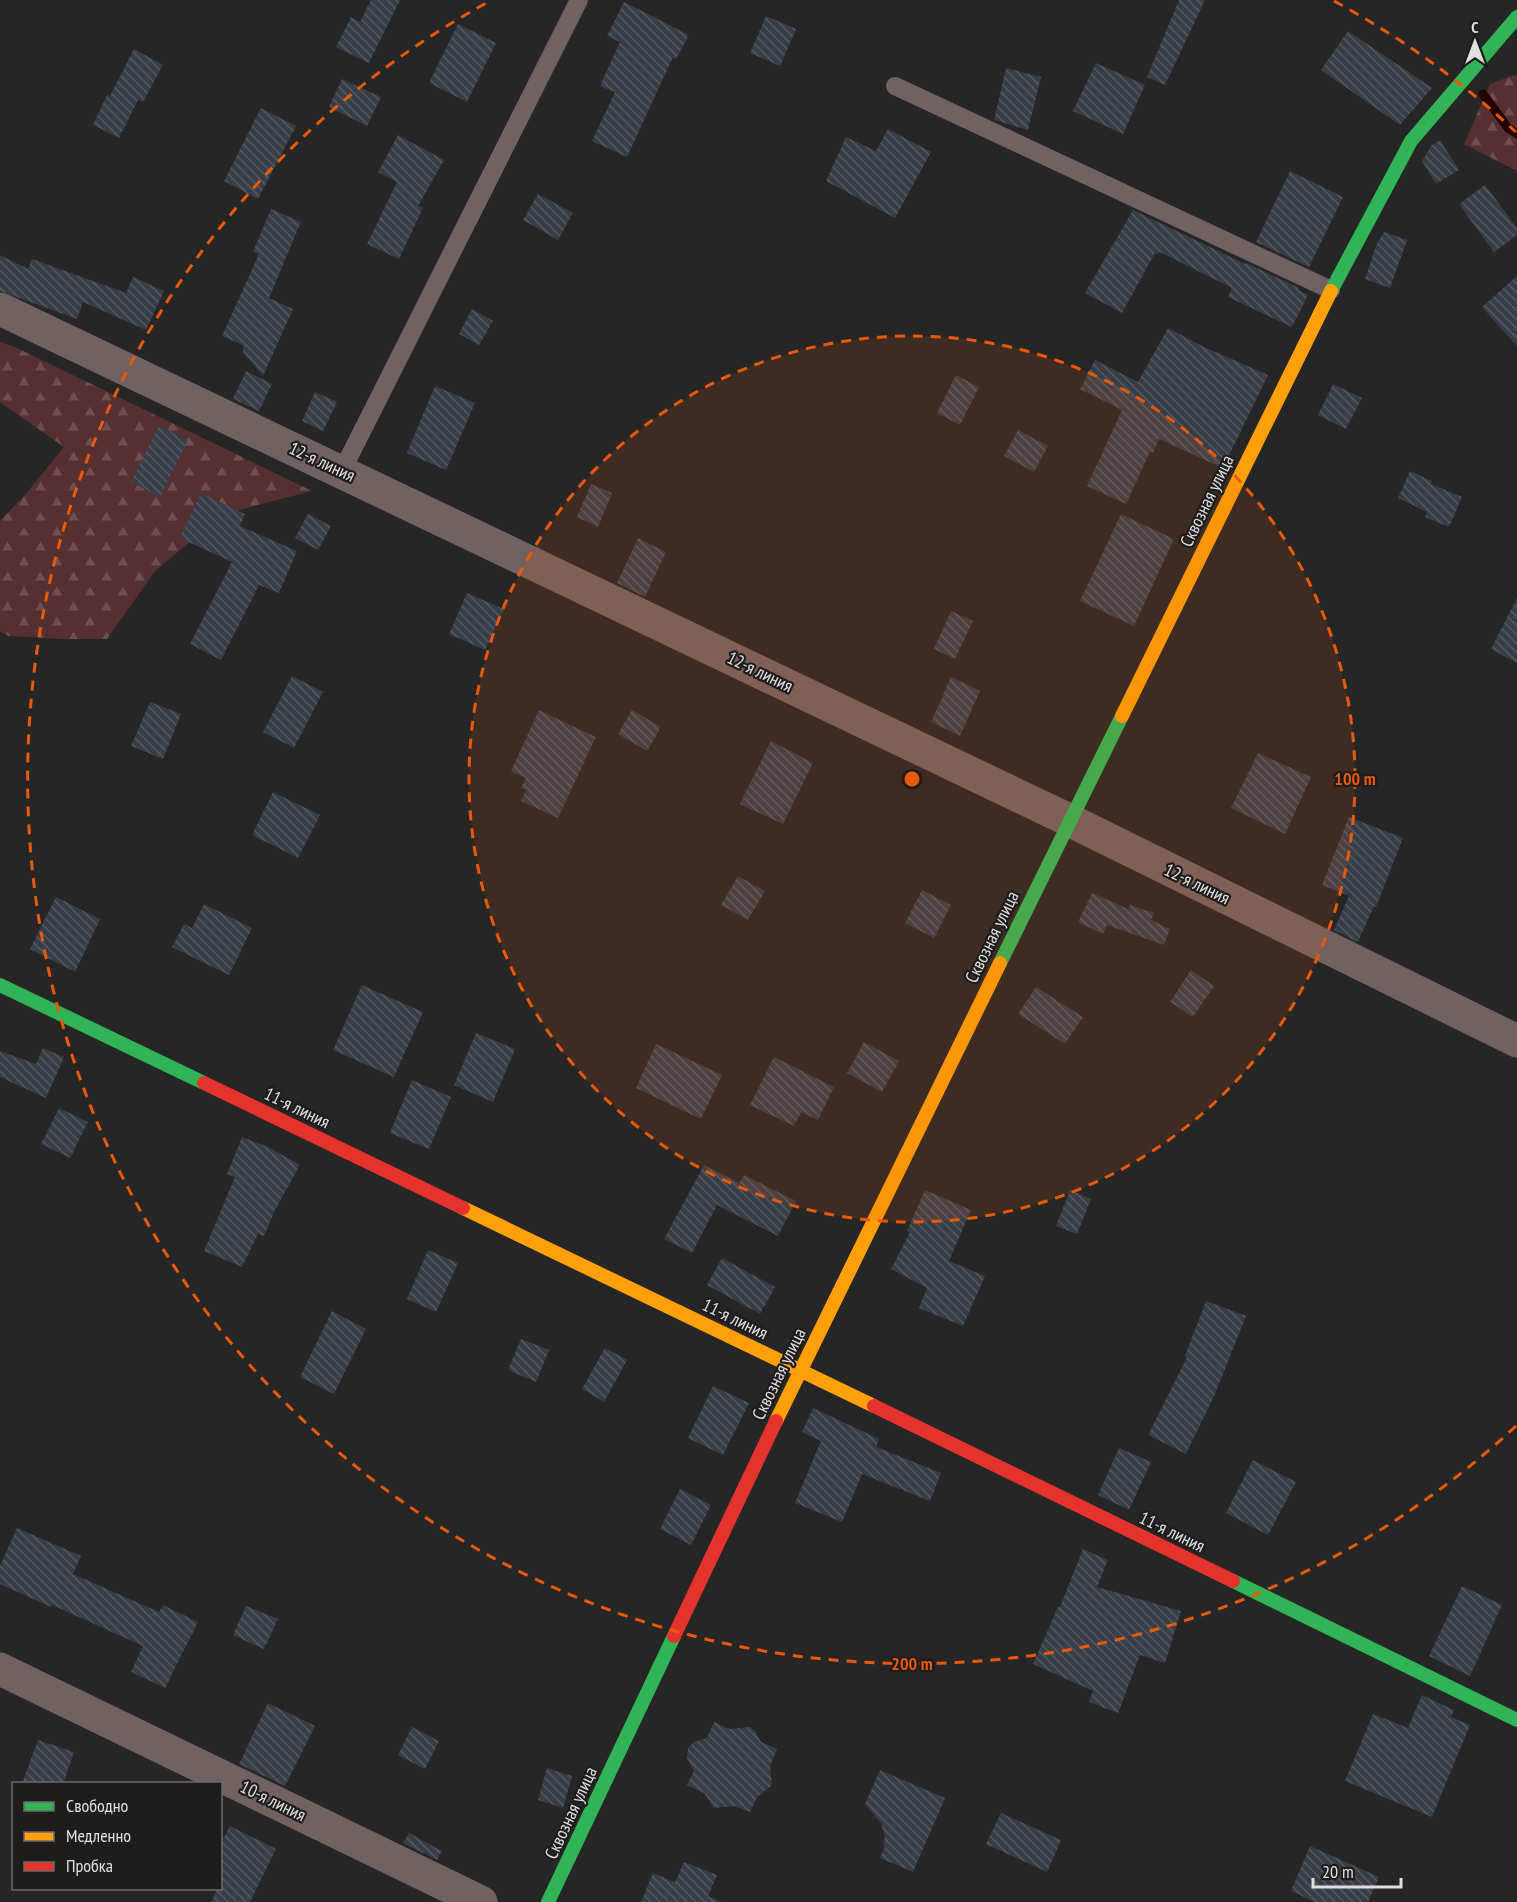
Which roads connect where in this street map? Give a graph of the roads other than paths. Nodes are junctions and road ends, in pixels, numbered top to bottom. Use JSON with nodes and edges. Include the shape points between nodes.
{"nodes":[{"id":1,"x":579,"y":0,"type":"edge"},
{"id":2,"x":1517,"y":17,"type":"edge"},
{"id":3,"x":895,"y":86,"type":"dead end"},
{"id":4,"x":1331,"y":290,"type":"junction"},
{"id":5,"x":0,"y":309,"type":"edge"},
{"id":6,"x":342,"y":471,"type":"junction"},
{"id":7,"x":1069,"y":820,"type":"junction"},
{"id":8,"x":0,"y":986,"type":"edge"},
{"id":9,"x":1517,"y":1041,"type":"edge"},
{"id":10,"x":800,"y":1370,"type":"junction"},
{"id":11,"x":0,"y":1669,"type":"edge"},
{"id":12,"x":1517,"y":1720,"type":"edge"},
{"id":13,"x":481,"y":1902,"type":"edge"},
{"id":14,"x":548,"y":1902,"type":"edge"}],
"edges":[{"from":1,"to":6,"type":"lane"},
{"from":2,"to":4,"type":"street","name":"Сквозная улица","via":[[1412,141]]},
{"from":3,"to":4,"type":"lane"},
{"from":4,"to":7,"type":"street","name":"Сквозная улица"},
{"from":5,"to":6,"type":"street","name":"12-я линия"},
{"from":6,"to":7,"type":"street","name":"12-я линия"},
{"from":7,"to":9,"type":"street","name":"12-я линия"},
{"from":7,"to":10,"type":"street","name":"Сквозная улица"},
{"from":8,"to":10,"type":"street","name":"11-я линия"},
{"from":10,"to":12,"type":"street","name":"11-я линия"},
{"from":10,"to":14,"type":"street","name":"Сквозная улица"},
{"from":11,"to":13,"type":"street","name":"10-я линия"}]}
